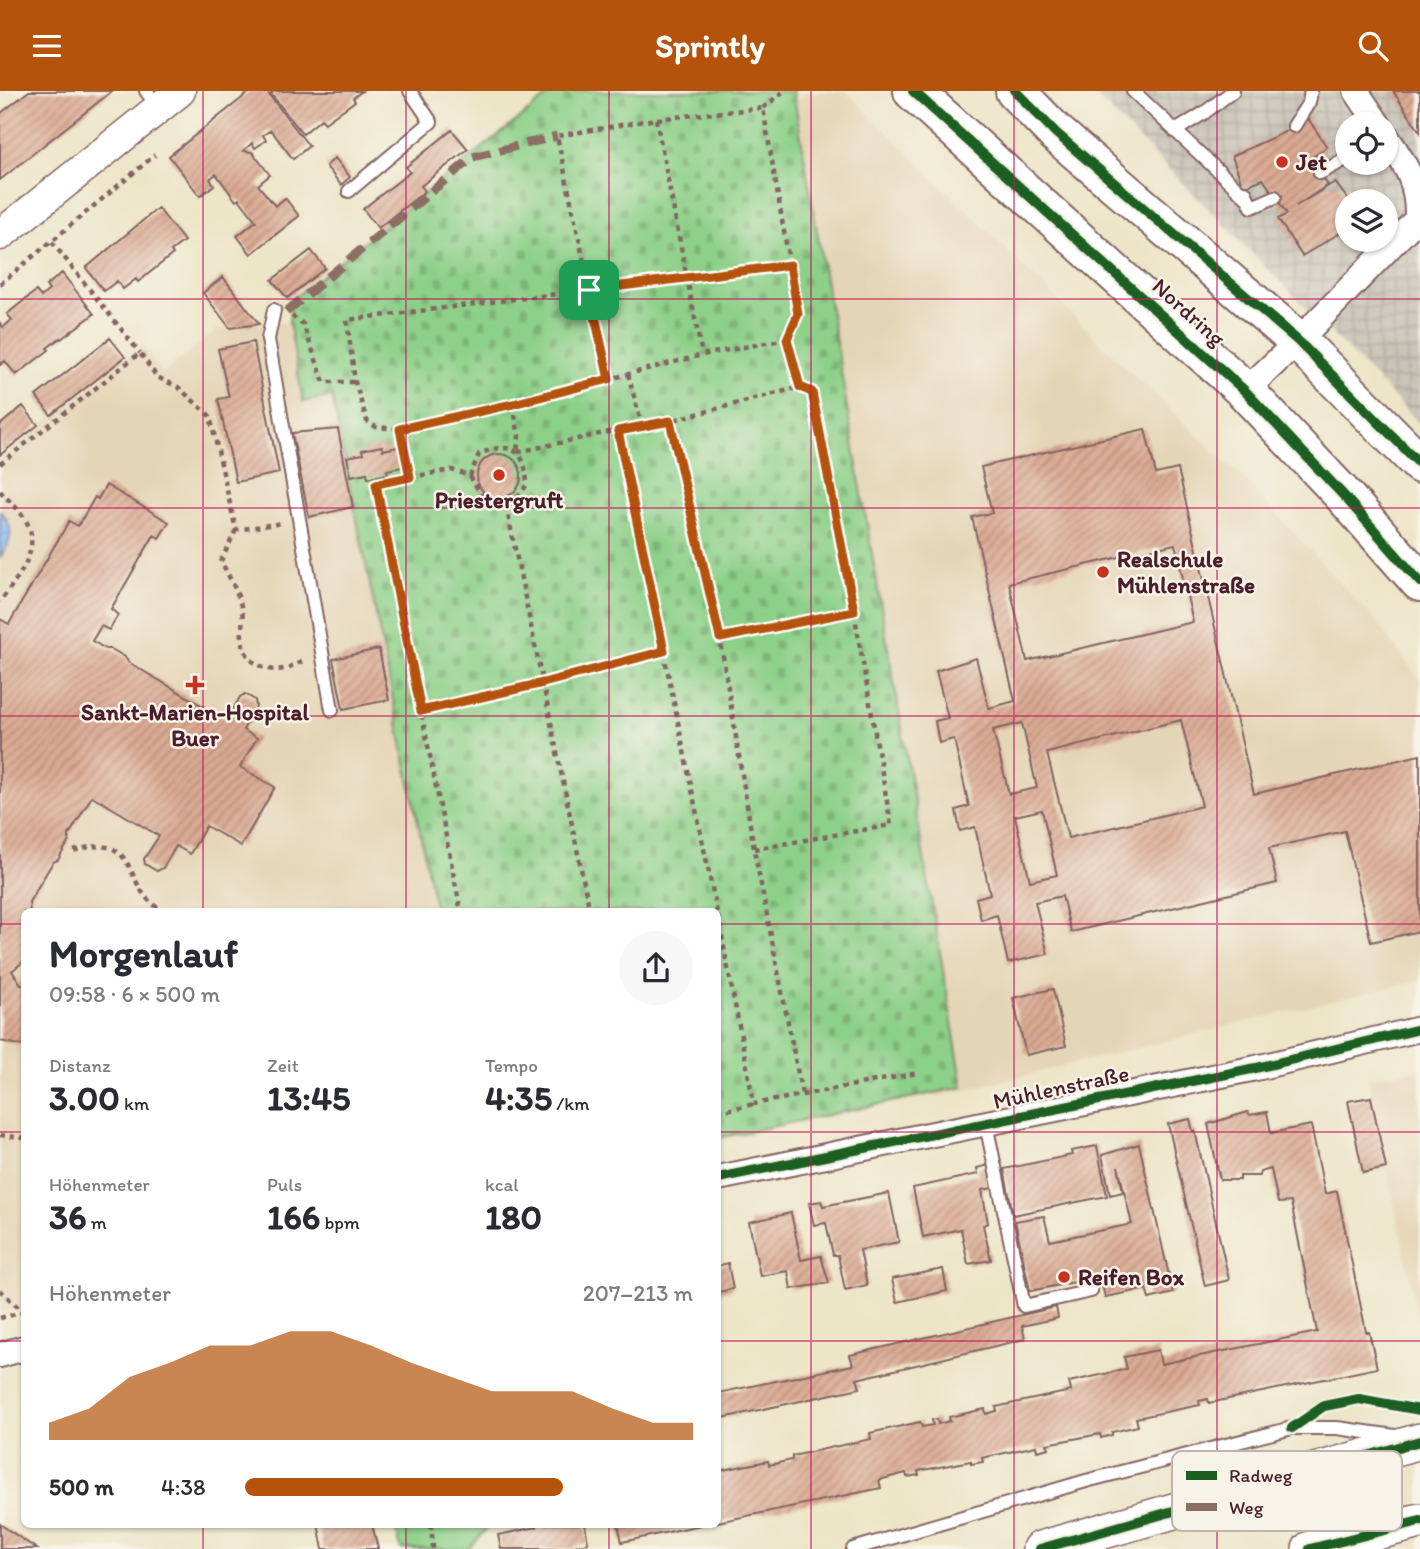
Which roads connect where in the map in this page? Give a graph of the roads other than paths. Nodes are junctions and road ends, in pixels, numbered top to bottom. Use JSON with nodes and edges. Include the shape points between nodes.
{"nodes":[{"id":1,"x":410,"y":91,"type":"edge"},
{"id":2,"x":913,"y":91,"type":"edge"},
{"id":3,"x":1016,"y":91,"type":"edge"},
{"id":4,"x":1133,"y":91,"type":"edge"},
{"id":5,"x":1233,"y":91,"type":"edge"},
{"id":6,"x":1311,"y":91,"type":"edge"},
{"id":7,"x":1356,"y":91,"type":"edge"},
{"id":8,"x":162,"y":97,"type":"edge"},
{"id":9,"x":1369,"y":112,"type":"edge"},
{"id":10,"x":1294,"y":126,"type":"dead end"},
{"id":11,"x":1175,"y":131,"type":"junction"},
{"id":12,"x":1398,"y":155,"type":"edge"},
{"id":13,"x":1335,"y":165,"type":"edge"},
{"id":14,"x":1320,"y":173,"type":"dead end"},
{"id":15,"x":349,"y":191,"type":"dead end"},
{"id":16,"x":1275,"y":197,"type":"dead end"},
{"id":17,"x":0,"y":235,"type":"edge"},
{"id":18,"x":280,"y":311,"type":"road end"},
{"id":19,"x":1298,"y":341,"type":"junction"},
{"id":20,"x":1245,"y":391,"type":"junction"},
{"id":21,"x":1420,"y":464,"type":"edge"},
{"id":22,"x":1420,"y":582,"type":"edge"},
{"id":23,"x":332,"y":710,"type":"dead end"},
{"id":24,"x":1418,"y":1030,"type":"edge"},
{"id":25,"x":986,"y":1124,"type":"junction"},
{"id":26,"x":721,"y":1177,"type":"edge"},
{"id":27,"x":1091,"y":1291,"type":"dead end"},
{"id":28,"x":21,"y":1349,"type":"edge"},
{"id":29,"x":0,"y":1355,"type":"edge"},
{"id":30,"x":1420,"y":1441,"type":"edge"},
{"id":31,"x":1200,"y":1451,"type":"edge"},
{"id":32,"x":1385,"y":1451,"type":"edge"},
{"id":33,"x":1172,"y":1458,"type":"edge"},
{"id":34,"x":1172,"y":1511,"type":"edge"},
{"id":35,"x":1420,"y":1521,"type":"edge"},
{"id":36,"x":1402,"y":1526,"type":"edge"},
{"id":37,"x":1381,"y":1531,"type":"edge"},
{"id":38,"x":853,"y":1549,"type":"edge"},
{"id":39,"x":1040,"y":1549,"type":"edge"},
{"id":40,"x":1310,"y":1549,"type":"edge"}],
"edges":[{"from":1,"to":15,"type":"lane","via":[[431,122]]},
{"from":2,"to":20,"type":"main road","name":"Nordring"},
{"from":3,"to":19,"type":"main road","name":"Nordring","via":[[1056,133]]},
{"from":4,"to":11,"type":"lane"},
{"from":5,"to":11,"type":"lane"},
{"from":6,"to":10,"type":"lane"},
{"from":7,"to":9,"type":"street"},
{"from":8,"to":17,"type":"street"},
{"from":11,"to":16,"type":"lane","via":[[1244,192],[1252,207]]},
{"from":12,"to":19,"type":"street","via":[[1418,197],[1417,219]]},
{"from":13,"to":14,"type":"lane"},
{"from":18,"to":23,"type":"lane","via":[[268,339]]},
{"from":19,"to":20,"type":"street"},
{"from":19,"to":21,"type":"main road","name":"Nordring"},
{"from":20,"to":22,"type":"main road","name":"Nordring"},
{"from":24,"to":25,"type":"street","name":"Mühlenstraße","via":[[1256,1069]]},
{"from":25,"to":26,"type":"street","name":"Mühlenstraße"},
{"from":25,"to":27,"type":"lane","via":[[1024,1306]]},
{"from":28,"to":29,"type":"street"},
{"from":30,"to":31,"type":"lane","via":[[1337,1428],[1292,1427]]},
{"from":30,"to":32,"type":"main road"},
{"from":33,"to":38,"type":"lane"},
{"from":34,"to":39,"type":"main road"},
{"from":35,"to":36,"type":"main road"},
{"from":37,"to":40,"type":"main road"}]}
